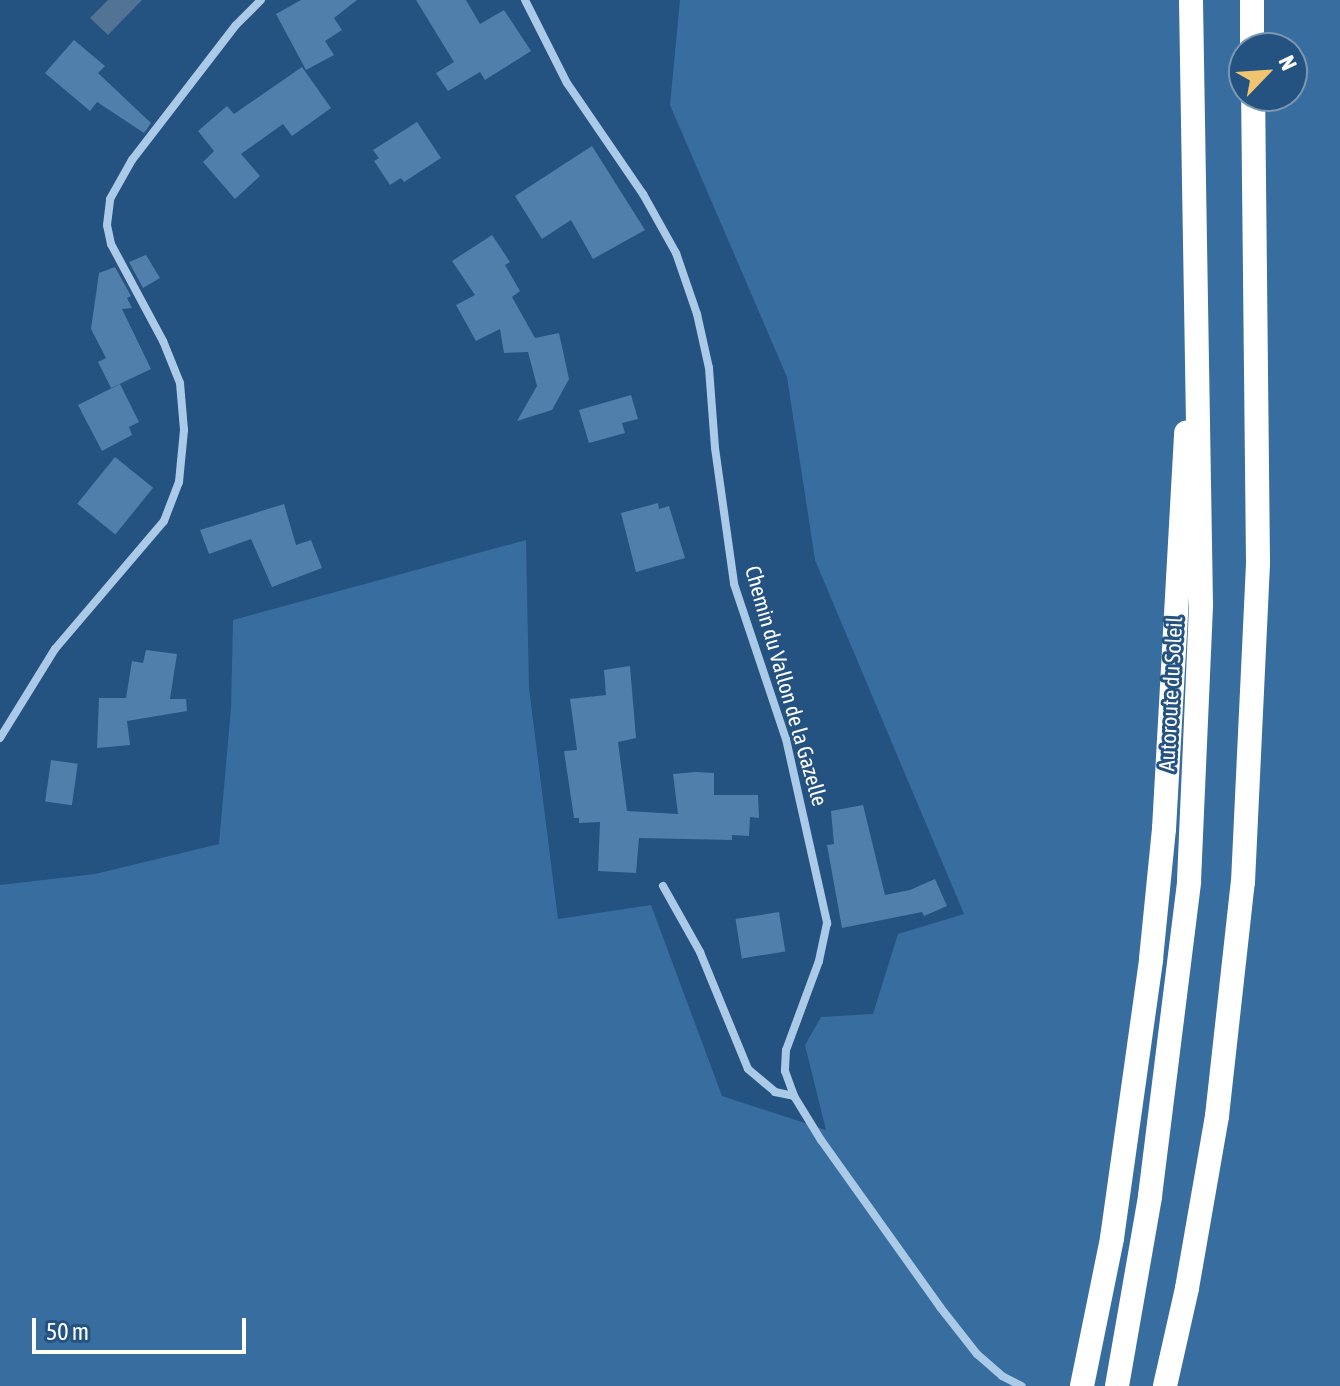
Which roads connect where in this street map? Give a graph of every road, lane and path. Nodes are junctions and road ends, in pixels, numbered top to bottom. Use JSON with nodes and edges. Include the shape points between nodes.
{"nodes":[{"id":1,"x":261,"y":0,"type":"edge"},
{"id":2,"x":525,"y":0,"type":"edge"},
{"id":3,"x":1191,"y":0,"type":"edge"},
{"id":4,"x":1252,"y":0,"type":"edge"},
{"id":5,"x":1252,"y":32,"type":"edge"},
{"id":6,"x":1253,"y":112,"type":"edge"},
{"id":7,"x":1196,"y":255,"type":"junction"},
{"id":8,"x":0,"y":738,"type":"edge"},
{"id":9,"x":663,"y":886,"type":"dead end"},
{"id":10,"x":794,"y":1096,"type":"junction"},
{"id":11,"x":1022,"y":1386,"type":"edge"},
{"id":12,"x":1082,"y":1386,"type":"edge"},
{"id":13,"x":1117,"y":1386,"type":"edge"},
{"id":14,"x":1165,"y":1386,"type":"edge"}],
"edges":[{"from":1,"to":8,"type":"street","via":[[132,160],[110,199],[111,244],[180,383],[184,430],[179,482],[164,521],[55,649]]},
{"from":2,"to":10,"type":"street","name":"Chemin du Vallon de la Gazelle","via":[[567,83],[643,194],[676,253],[697,314],[709,368],[734,584],[786,739],[827,923],[819,961],[786,1050],[785,1071]]},
{"from":3,"to":7,"type":"highway","name":"Autoroute du Soleil"},
{"from":4,"to":5,"type":"highway"},
{"from":6,"to":14,"type":"highway","via":[[1258,562],[1243,882],[1217,1116]]},
{"from":7,"to":12,"type":"highway","via":[[1173,687],[1151,959],[1112,1238]]},
{"from":7,"to":13,"type":"highway","name":"Autoroute du Soleil","via":[[1201,604],[1189,881],[1155,1166]]},
{"from":9,"to":10,"type":"street","via":[[700,952],[748,1069],[775,1092]]},
{"from":10,"to":11,"type":"street","name":"Chemin du Vallon de la Gazelle","via":[[955,1327],[995,1370]]}]}
